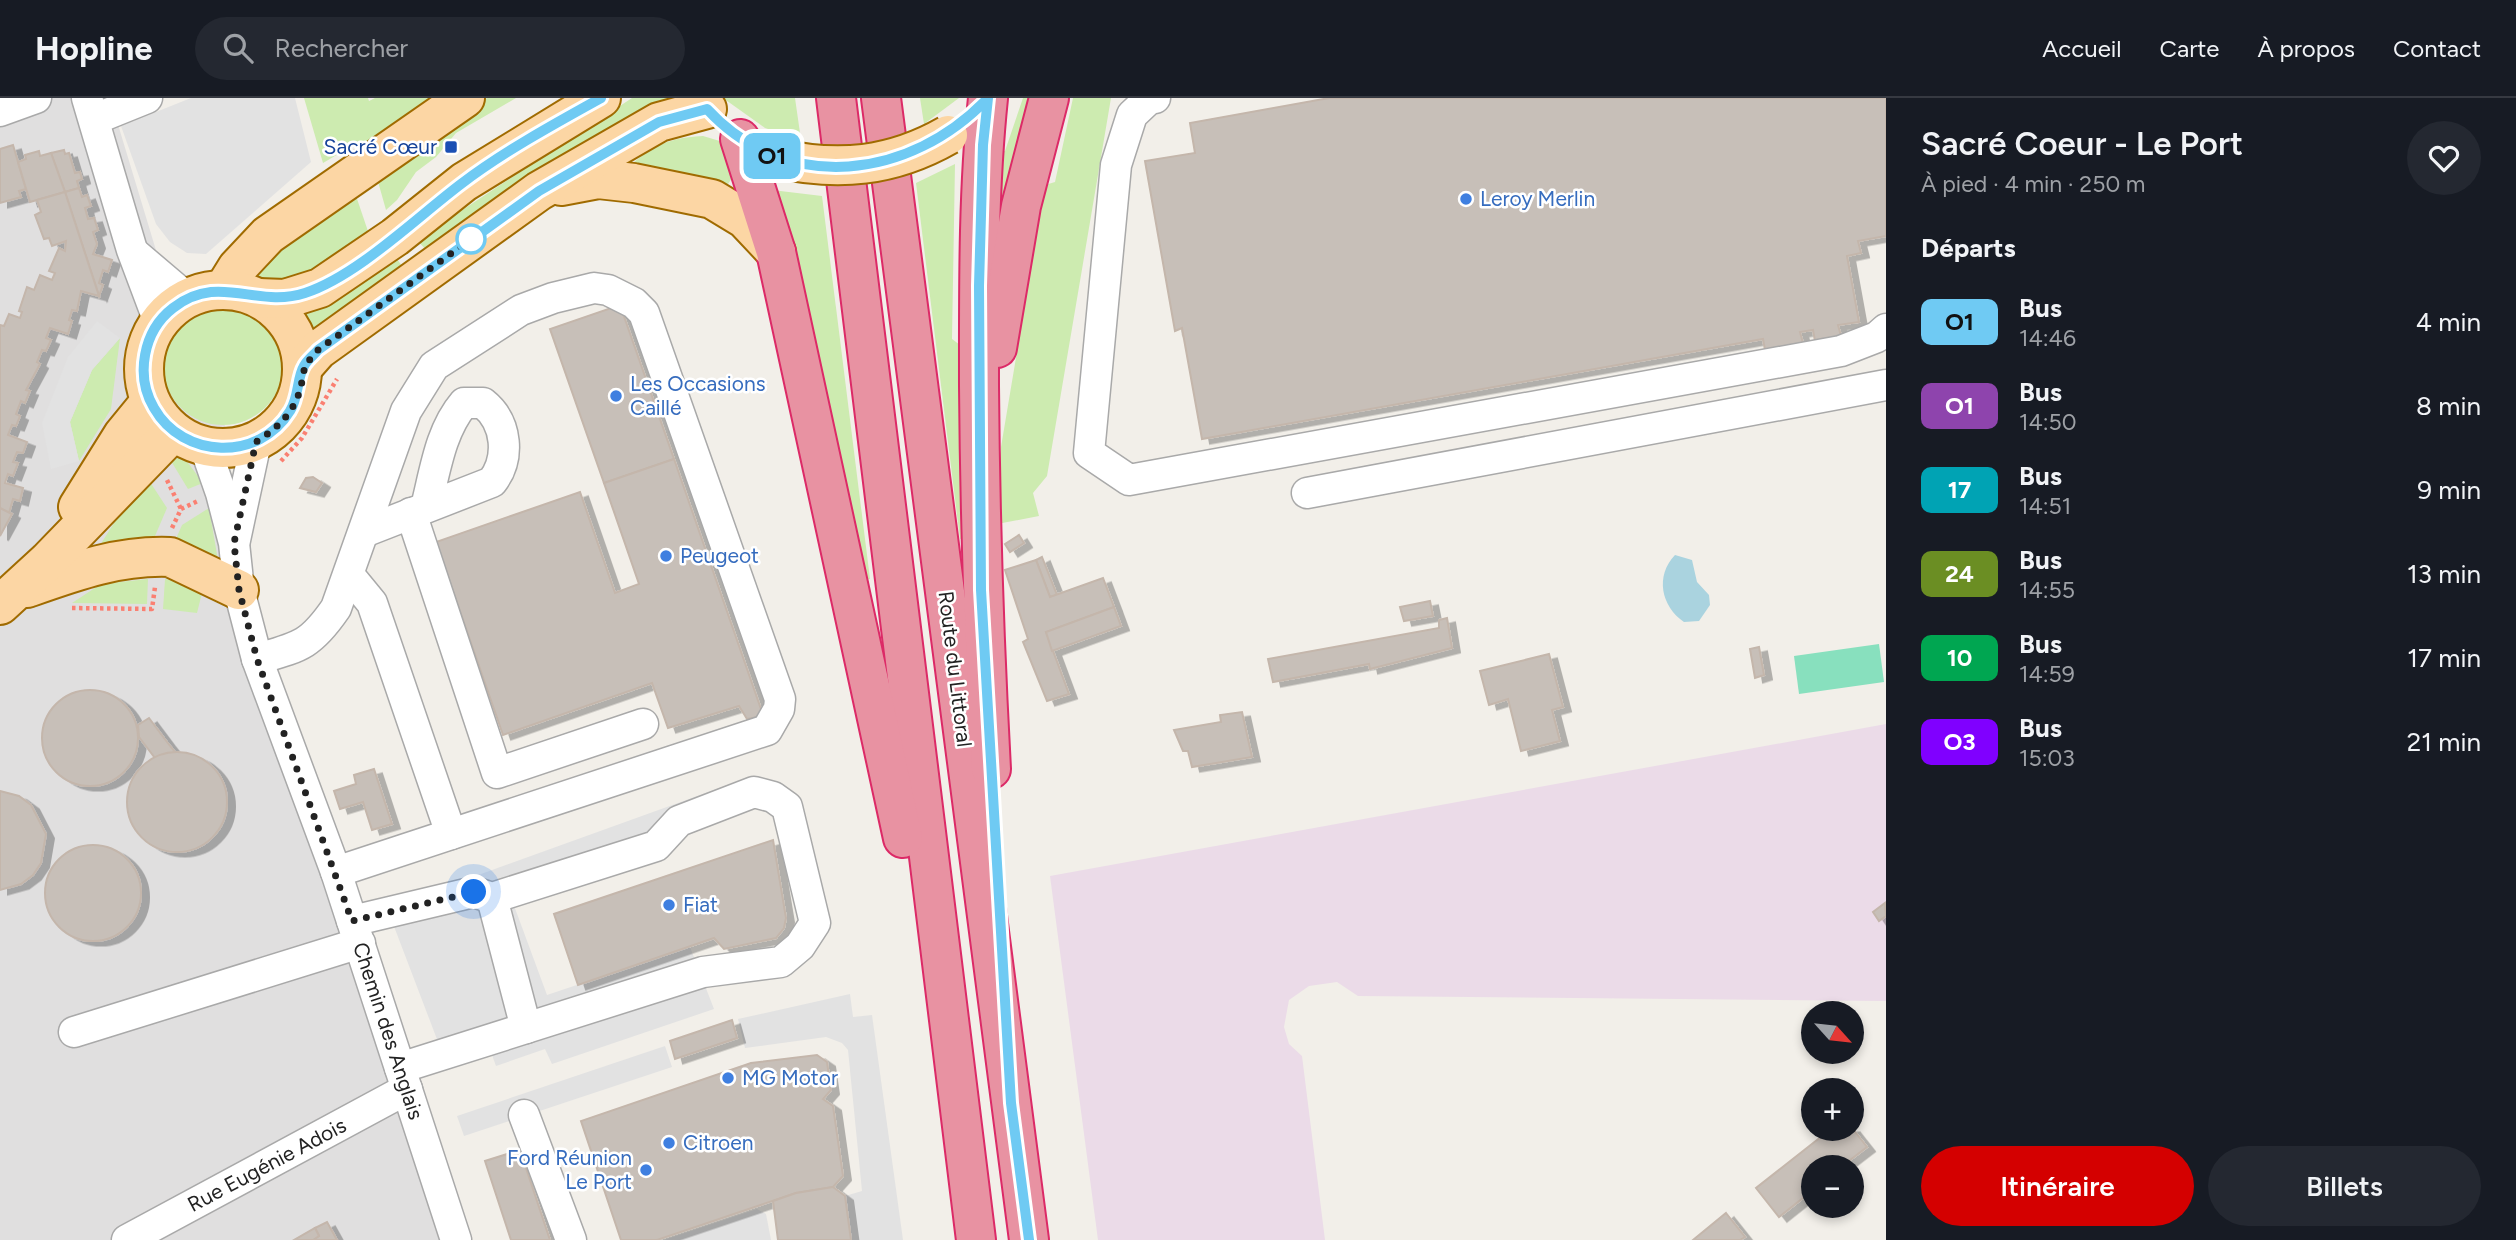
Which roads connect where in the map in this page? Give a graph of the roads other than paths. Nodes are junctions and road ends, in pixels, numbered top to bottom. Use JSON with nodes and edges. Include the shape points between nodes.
{"nodes":[{"id":1,"x":36,"y":98,"type":"edge"},
{"id":2,"x":147,"y":98,"type":"edge"},
{"id":3,"x":465,"y":98,"type":"edge"},
{"id":4,"x":836,"y":98,"type":"edge"},
{"id":5,"x":881,"y":98,"type":"edge"},
{"id":6,"x":988,"y":98,"type":"edge"},
{"id":7,"x":1049,"y":98,"type":"edge"},
{"id":8,"x":1155,"y":98,"type":"edge"},
{"id":9,"x":587,"y":102,"type":"edge"},
{"id":10,"x":703,"y":103,"type":"edge"},
{"id":11,"x":91,"y":109,"type":"edge"},
{"id":12,"x":0,"y":111,"type":"edge"},
{"id":13,"x":740,"y":139,"type":"junction"},
{"id":14,"x":539,"y":191,"type":"junction"},
{"id":15,"x":776,"y":252,"type":"junction"},
{"id":16,"x":241,"y":294,"type":"junction"},
{"id":17,"x":173,"y":310,"type":"junction"},
{"id":18,"x":1886,"y":330,"type":"edge"},
{"id":19,"x":303,"y":367,"type":"junction"},
{"id":20,"x":1886,"y":386,"type":"edge"},
{"id":21,"x":150,"y":402,"type":"junction"},
{"id":22,"x":189,"y":440,"type":"junction"},
{"id":23,"x":267,"y":452,"type":"junction"},
{"id":24,"x":980,"y":461,"type":"junction"},
{"id":25,"x":1307,"y":493,"type":"dead end"},
{"id":26,"x":364,"y":532,"type":"junction"},
{"id":27,"x":234,"y":543,"type":"junction"},
{"id":28,"x":48,"y":561,"type":"junction"},
{"id":29,"x":349,"y":575,"type":"junction"},
{"id":30,"x":239,"y":590,"type":"junction"},
{"id":31,"x":6,"y":599,"type":"edge"},
{"id":32,"x":257,"y":659,"type":"junction"},
{"id":33,"x":643,"y":724,"type":"dead end"},
{"id":34,"x":599,"y":739,"type":"junction"},
{"id":35,"x":610,"y":782,"type":"junction"},
{"id":36,"x":451,"y":834,"type":"junction"},
{"id":37,"x":336,"y":872,"type":"junction"},
{"id":38,"x":492,"y":898,"type":"junction"},
{"id":39,"x":356,"y":932,"type":"junction"},
{"id":40,"x":526,"y":1028,"type":"junction"},
{"id":41,"x":74,"y":1032,"type":"dead end"},
{"id":42,"x":404,"y":1079,"type":"junction"},
{"id":43,"x":957,"y":1090,"type":"junction"},
{"id":44,"x":1011,"y":1103,"type":"junction"},
{"id":45,"x":524,"y":1115,"type":"dead end"},
{"id":46,"x":127,"y":1240,"type":"edge"},
{"id":47,"x":456,"y":1240,"type":"edge"},
{"id":48,"x":571,"y":1240,"type":"edge"},
{"id":49,"x":976,"y":1240,"type":"edge"},
{"id":50,"x":1029,"y":1240,"type":"edge"}],
"edges":[{"from":1,"to":12,"type":"street"},
{"from":2,"to":11,"type":"street"},
{"from":3,"to":16,"type":"main road","via":[[268,235],[237,268]]},
{"from":4,"to":43,"type":"highway"},
{"from":5,"to":44,"type":"highway","name":"Route du Littoral"},
{"from":6,"to":13,"type":"main road","bridge":true,"via":[[948,135],[897,158],[859,166],[818,166],[776,158]]},
{"from":6,"to":24,"type":"highway","via":[[979,286]]},
{"from":7,"to":24,"type":"highway","via":[[1015,235]]},
{"from":8,"to":18,"type":"street","via":[[1132,115],[1116,165],[1088,453],[1129,480],[1841,351]]},
{"from":9,"to":16,"type":"main road","via":[[464,182],[320,288],[285,299]]},
{"from":10,"to":13,"type":"main road"},
{"from":10,"to":14,"type":"main road","via":[[659,122]]},
{"from":11,"to":17,"type":"street","via":[[132,250]]},
{"from":13,"to":15,"type":"highway"},
{"from":14,"to":15,"type":"main road","via":[[598,179],[704,197],[739,214]]},
{"from":14,"to":19,"type":"main road","via":[[318,350]]},
{"from":15,"to":43,"type":"highway"},
{"from":16,"to":17,"type":"main road","via":[[205,291]]},
{"from":16,"to":19,"type":"main road","via":[[276,310],[290,326]]},
{"from":17,"to":21,"type":"main road","via":[[149,341],[144,382]]},
{"from":19,"to":23,"type":"main road","via":[[300,390],[275,429]]},
{"from":20,"to":25,"type":"street"},
{"from":21,"to":22,"type":"main road","via":[[160,419]]},
{"from":21,"to":28,"type":"main road","via":[[123,435]]},
{"from":22,"to":23,"type":"main road"},
{"from":22,"to":27,"type":"street","name":"Chemin des Anglais","via":[[222,493]]},
{"from":22,"to":28,"type":"main road"},
{"from":23,"to":27,"type":"street","name":"Chemin des Anglais"},
{"from":24,"to":44,"type":"highway","via":[[981,590]]},
{"from":26,"to":29,"type":"street"},
{"from":26,"to":34,"type":"street","via":[[418,510],[497,773]]},
{"from":26,"to":35,"type":"street","via":[[406,411],[434,366],[521,310],[563,295],[594,288],[608,290],[644,313],[780,699],[767,730]]},
{"from":27,"to":30,"type":"street","name":"Chemin des Anglais"},
{"from":28,"to":31,"type":"main road"},
{"from":29,"to":32,"type":"street","via":[[322,628],[301,647]]},
{"from":29,"to":36,"type":"street","via":[[372,604]]},
{"from":30,"to":31,"type":"main road","via":[[170,557],[129,556],[72,572]]},
{"from":30,"to":32,"type":"street","name":"Chemin des Anglais"},
{"from":32,"to":37,"type":"street","name":"Chemin des Anglais"},
{"from":33,"to":34,"type":"street"},
{"from":34,"to":35,"type":"street"},
{"from":35,"to":36,"type":"street"},
{"from":36,"to":37,"type":"street"},
{"from":37,"to":39,"type":"street","name":"Chemin des Anglais"},
{"from":38,"to":39,"type":"street","via":[[474,892]]},
{"from":38,"to":40,"type":"street"},
{"from":38,"to":40,"type":"street","name":"Rue Eugénie Adois","via":[[656,846],[678,821],[754,792],[787,807],[815,923],[800,946],[781,962],[704,972]]},
{"from":39,"to":41,"type":"street"},
{"from":39,"to":42,"type":"street","name":"Chemin des Anglais"},
{"from":40,"to":42,"type":"street","name":"Rue Eugénie Adois"},
{"from":42,"to":46,"type":"street","name":"Rue Eugénie Adois"},
{"from":42,"to":47,"type":"street","name":"Chemin des Anglais"},
{"from":43,"to":49,"type":"highway"},
{"from":44,"to":50,"type":"highway","name":"Route du Littoral"},
{"from":45,"to":48,"type":"street"}]}
